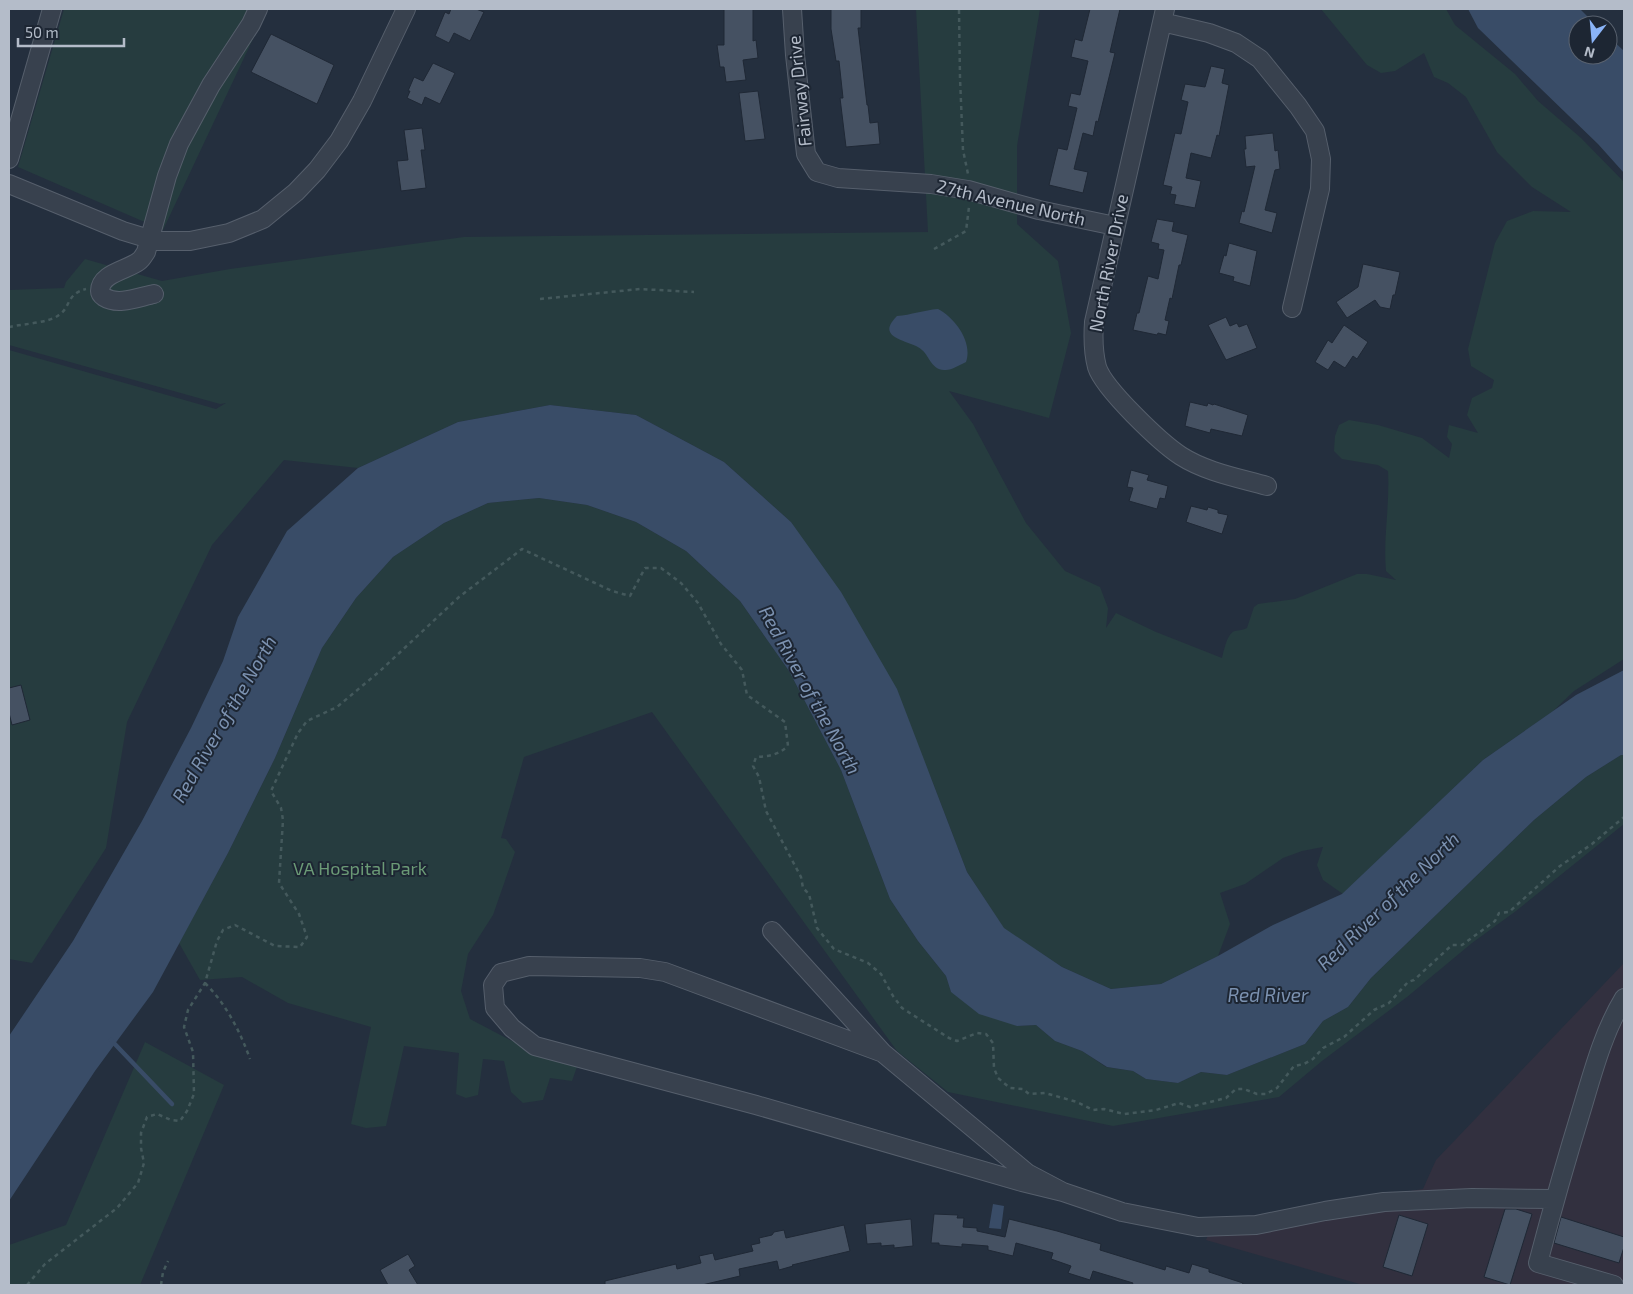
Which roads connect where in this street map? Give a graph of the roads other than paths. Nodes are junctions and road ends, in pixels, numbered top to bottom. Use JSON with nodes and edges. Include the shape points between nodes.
{"nodes":[{"id":1,"x":52,"y":9,"type":"edge"},
{"id":2,"x":258,"y":9,"type":"edge"},
{"id":3,"x":406,"y":9,"type":"edge"},
{"id":4,"x":792,"y":9,"type":"edge"},
{"id":5,"x":1164,"y":15,"type":"edge"},
{"id":6,"x":9,"y":158,"type":"edge"},
{"id":7,"x":817,"y":172,"type":"joint"},
{"id":8,"x":9,"y":184,"type":"edge"},
{"id":9,"x":1115,"y":226,"type":"junction"},
{"id":10,"x":149,"y":239,"type":"junction"},
{"id":11,"x":154,"y":294,"type":"dead end"},
{"id":12,"x":1292,"y":308,"type":"dead end"},
{"id":13,"x":1267,"y":486,"type":"dead end"},
{"id":14,"x":772,"y":931,"type":"dead end"},
{"id":15,"x":1624,"y":998,"type":"edge"},
{"id":16,"x":884,"y":1053,"type":"junction"},
{"id":17,"x":1063,"y":1192,"type":"junction"},
{"id":18,"x":1555,"y":1199,"type":"junction"},
{"id":19,"x":1614,"y":1285,"type":"edge"}],
"edges":[{"from":1,"to":6,"type":"street"},
{"from":2,"to":10,"type":"street","via":[[179,144]]},
{"from":3,"to":10,"type":"street","via":[[340,141],[296,192],[263,219],[229,233],[190,241]]},
{"from":4,"to":7,"type":"street","name":"Fairway Drive","via":[[806,154]]},
{"from":5,"to":9,"type":"street","name":"North River Drive"},
{"from":5,"to":12,"type":"street","via":[[1236,43],[1260,59],[1315,131],[1321,159],[1320,189]]},
{"from":7,"to":9,"type":"street","name":"27th Avenue North","via":[[838,178],[931,184],[970,191]]},
{"from":8,"to":10,"type":"street"},
{"from":9,"to":13,"type":"street","name":"North River Drive","via":[[1094,322],[1093,345],[1098,369],[1110,390],[1160,440],[1181,456],[1210,469]]},
{"from":10,"to":11,"type":"street","via":[[141,260],[109,276],[101,286],[101,295],[118,301]]},
{"from":14,"to":16,"type":"street"},
{"from":15,"to":18,"type":"street","via":[[1600,1050]]},
{"from":16,"to":17,"type":"street","via":[[1027,1173]]},
{"from":16,"to":17,"type":"street","via":[[665,972],[640,968],[529,966],[501,973],[493,985],[495,1008],[512,1028],[535,1046]]},
{"from":17,"to":18,"type":"street","via":[[1122,1212],[1198,1228],[1256,1225],[1384,1202]]},
{"from":18,"to":19,"type":"street","via":[[1538,1263]]}]}
